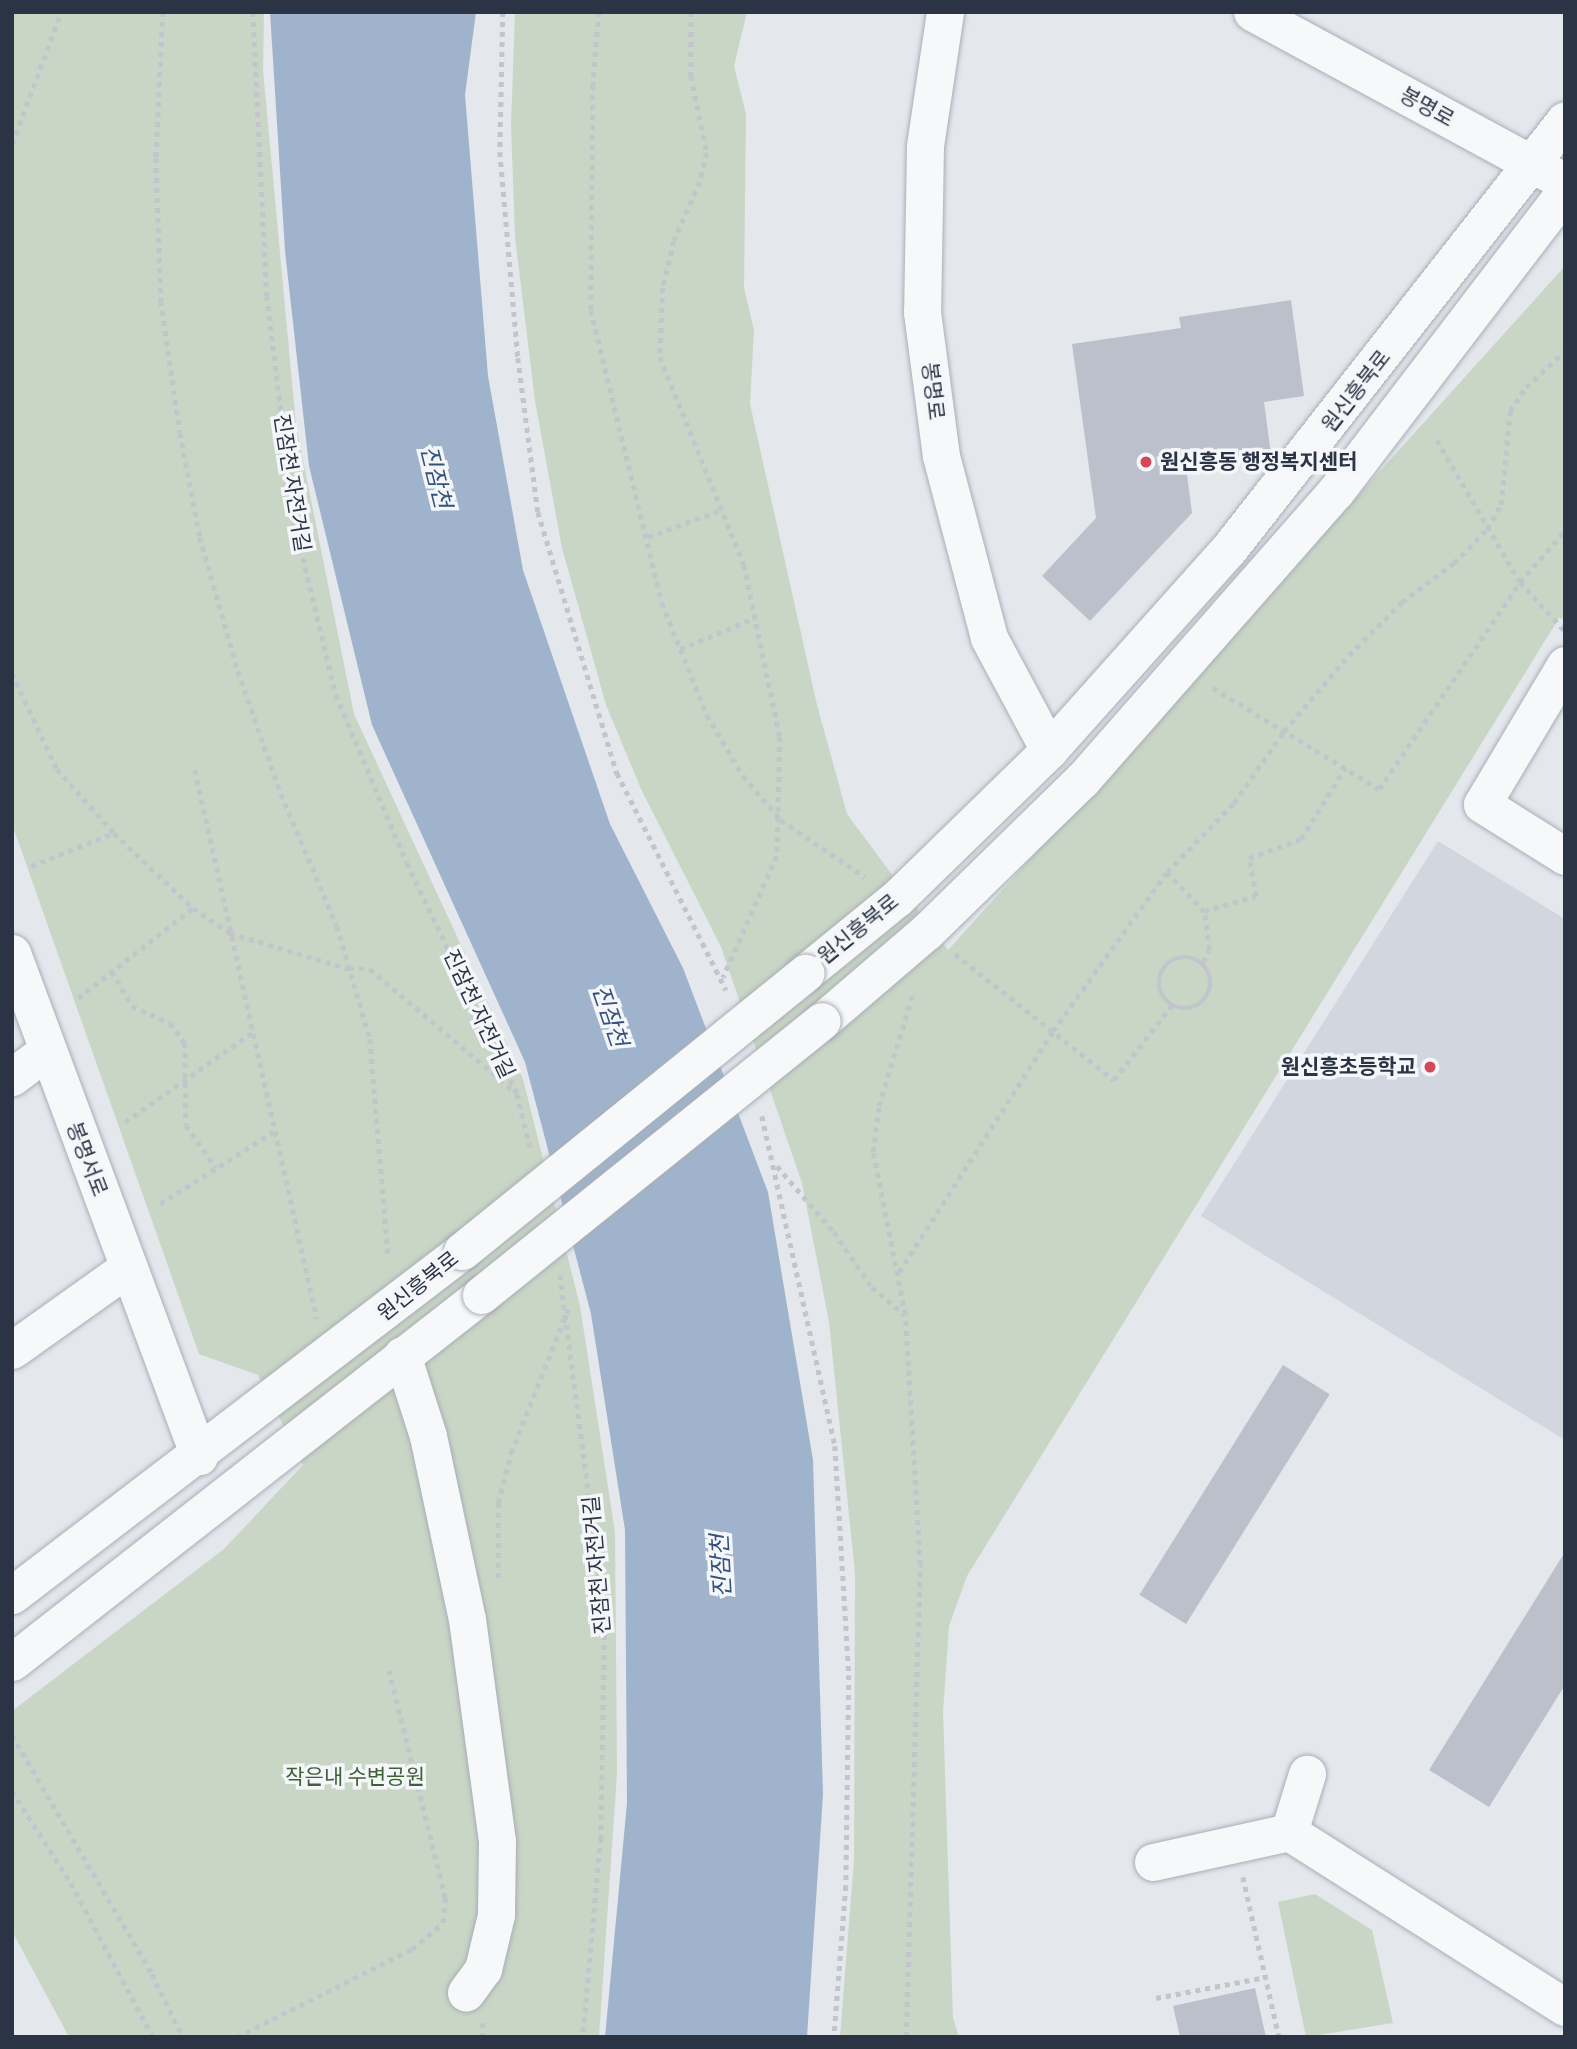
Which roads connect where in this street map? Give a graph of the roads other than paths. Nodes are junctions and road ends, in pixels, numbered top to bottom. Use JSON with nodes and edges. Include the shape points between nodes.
{"nodes":[{"id":1,"x":945,"y":12,"type":"edge"},
{"id":2,"x":1252,"y":12,"type":"edge"},
{"id":3,"x":1565,"y":120,"type":"edge"},
{"id":4,"x":1533,"y":165,"type":"junction"},
{"id":5,"x":1565,"y":182,"type":"edge"},
{"id":6,"x":1565,"y":192,"type":"edge"},
{"id":7,"x":1565,"y":665,"type":"edge"},
{"id":8,"x":1049,"y":750,"type":"junction"},
{"id":9,"x":1565,"y":856,"type":"edge"},
{"id":10,"x":12,"y":953,"type":"edge"},
{"id":11,"x":45,"y":1052,"type":"junction"},
{"id":12,"x":12,"y":1077,"type":"edge"},
{"id":13,"x":129,"y":1267,"type":"junction"},
{"id":14,"x":12,"y":1350,"type":"edge"},
{"id":15,"x":402,"y":1355,"type":"junction"},
{"id":16,"x":198,"y":1456,"type":"junction"},
{"id":17,"x":12,"y":1595,"type":"edge"},
{"id":18,"x":12,"y":1662,"type":"edge"},
{"id":19,"x":1307,"y":1774,"type":"dead end"},
{"id":20,"x":1289,"y":1832,"type":"junction"},
{"id":21,"x":1153,"y":1863,"type":"dead end"},
{"id":22,"x":467,"y":1992,"type":"dead end"},
{"id":23,"x":1565,"y":2007,"type":"edge"}],
"edges":[{"from":1,"to":8,"type":"street","name":"봉명로","via":[[925,146],[922,312],[941,456],[989,638]]},
{"from":2,"to":4,"type":"street","name":"봉명로"},
{"from":3,"to":4,"type":"street","name":"원신흥북로"},
{"from":4,"to":5,"type":"street","name":"봉명로"},
{"from":4,"to":8,"type":"street","name":"원신흥북로","via":[[1228,550]]},
{"from":6,"to":15,"type":"street","name":"원신흥북로","bridge":true,"via":[[1336,491],[1082,780],[926,932],[822,1021]]},
{"from":7,"to":9,"type":"street","via":[[1482,804]]},
{"from":8,"to":16,"type":"street","name":"원신흥북로","bridge":true,"via":[[897,898],[462,1251]]},
{"from":10,"to":11,"type":"street","name":"봉명서로"},
{"from":11,"to":12,"type":"street"},
{"from":11,"to":13,"type":"street","name":"봉명서로"},
{"from":13,"to":14,"type":"street"},
{"from":13,"to":16,"type":"street","name":"봉명서로"},
{"from":15,"to":18,"type":"street","name":"원신흥북로"},
{"from":15,"to":22,"type":"street","via":[[428,1436],[467,1619],[497,1842],[496,1915],[483,1969]]},
{"from":16,"to":17,"type":"street","name":"원신흥북로"},
{"from":19,"to":20,"type":"street"},
{"from":20,"to":21,"type":"street"},
{"from":20,"to":23,"type":"street"}]}
